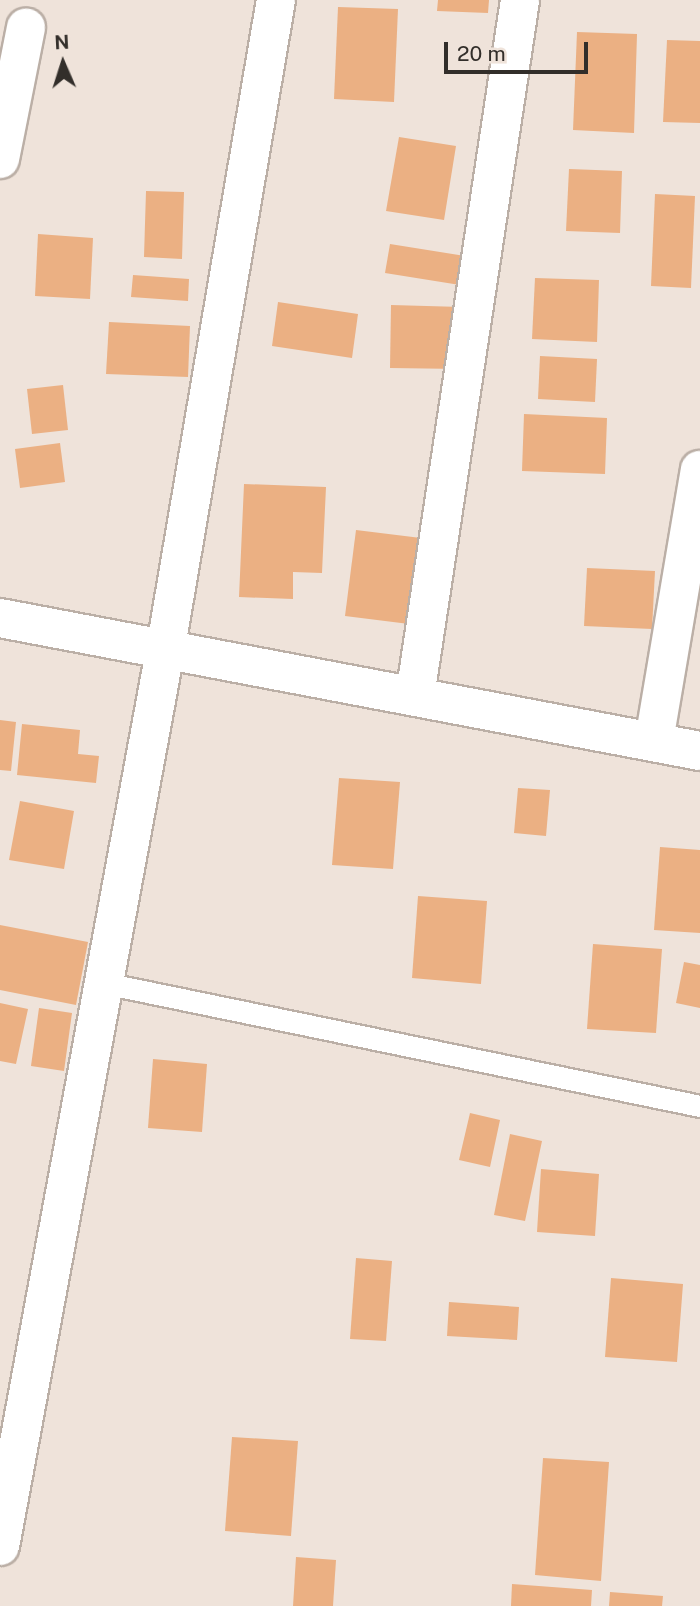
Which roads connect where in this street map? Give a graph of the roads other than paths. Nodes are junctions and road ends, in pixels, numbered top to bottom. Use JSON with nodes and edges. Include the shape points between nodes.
{"nodes":[{"id":1,"x":276,"y":0,"type":"edge"},
{"id":2,"x":520,"y":0,"type":"edge"},
{"id":3,"x":26,"y":28,"type":"dead end"},
{"id":4,"x":0,"y":159,"type":"edge"},
{"id":5,"x":700,"y":470,"type":"edge"},
{"id":6,"x":0,"y":618,"type":"edge"},
{"id":7,"x":166,"y":646,"type":"junction"},
{"id":8,"x":415,"y":696,"type":"junction"},
{"id":9,"x":654,"y":741,"type":"junction"},
{"id":10,"x":700,"y":751,"type":"edge"},
{"id":11,"x":104,"y":984,"type":"junction"},
{"id":12,"x":700,"y":1106,"type":"edge"},
{"id":13,"x":0,"y":1546,"type":"edge"}],
"edges":[{"from":1,"to":7,"type":"street"},
{"from":2,"to":8,"type":"street"},
{"from":3,"to":4,"type":"street"},
{"from":5,"to":9,"type":"street"},
{"from":6,"to":7,"type":"street"},
{"from":7,"to":8,"type":"street"},
{"from":7,"to":11,"type":"street"},
{"from":8,"to":9,"type":"street"},
{"from":9,"to":10,"type":"street"},
{"from":11,"to":12,"type":"lane"},
{"from":11,"to":13,"type":"street"}]}
